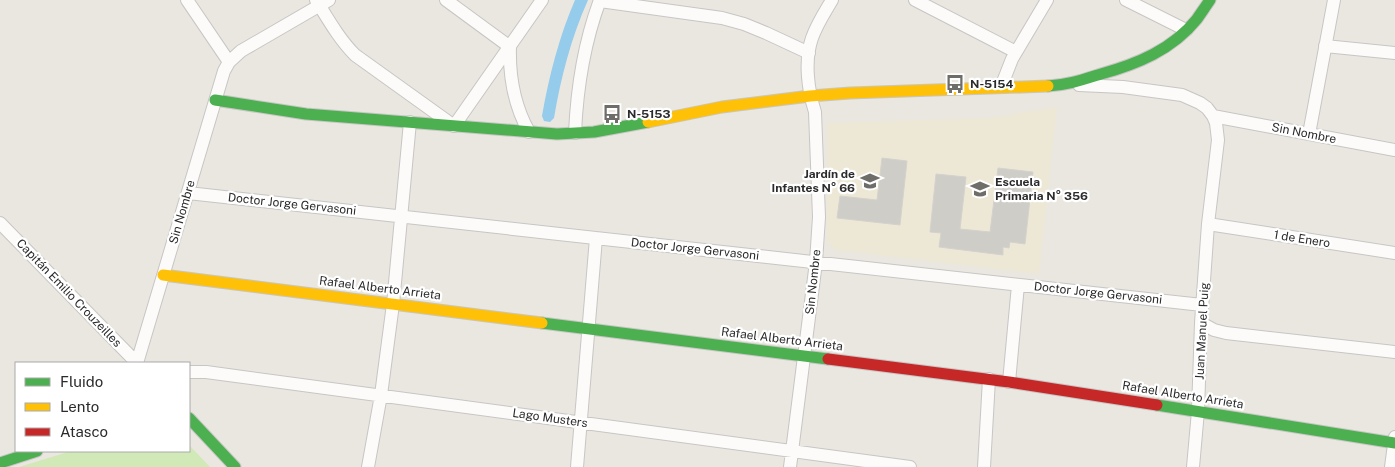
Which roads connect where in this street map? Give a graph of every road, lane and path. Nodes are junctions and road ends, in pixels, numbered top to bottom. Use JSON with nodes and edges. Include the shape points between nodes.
{"nodes":[{"id":1,"x":187,"y":0,"type":"edge"},
{"id":2,"x":446,"y":0,"type":"edge"},
{"id":3,"x":542,"y":0,"type":"edge"},
{"id":4,"x":600,"y":0,"type":"edge"},
{"id":5,"x":832,"y":0,"type":"edge"},
{"id":6,"x":915,"y":0,"type":"edge"},
{"id":7,"x":1047,"y":0,"type":"edge"},
{"id":8,"x":1126,"y":0,"type":"edge"},
{"id":9,"x":1210,"y":0,"type":"edge"},
{"id":10,"x":1334,"y":0,"type":"edge"},
{"id":11,"x":322,"y":2,"type":"edge"},
{"id":12,"x":1186,"y":30,"type":"junction"},
{"id":13,"x":1325,"y":46,"type":"junction"},
{"id":14,"x":510,"y":47,"type":"junction"},
{"id":15,"x":809,"y":52,"type":"junction"},
{"id":16,"x":1016,"y":52,"type":"junction"},
{"id":17,"x":1395,"y":53,"type":"edge"},
{"id":18,"x":229,"y":62,"type":"junction"},
{"id":19,"x":1064,"y":85,"type":"junction"},
{"id":20,"x":1001,"y":87,"type":"junction"},
{"id":21,"x":810,"y":96,"type":"junction"},
{"id":22,"x":215,"y":100,"type":"junction"},
{"id":23,"x":1213,"y":116,"type":"junction"},
{"id":24,"x":410,"y":122,"type":"junction"},
{"id":25,"x":454,"y":126,"type":"junction"},
{"id":26,"x":529,"y":132,"type":"junction"},
{"id":27,"x":575,"y":133,"type":"junction"},
{"id":28,"x":1308,"y":134,"type":"junction"},
{"id":29,"x":1395,"y":150,"type":"edge"},
{"id":30,"x":188,"y":193,"type":"junction"},
{"id":31,"x":401,"y":216,"type":"junction"},
{"id":32,"x":0,"y":223,"type":"edge"},
{"id":33,"x":1208,"y":224,"type":"junction"},
{"id":34,"x":596,"y":238,"type":"junction"},
{"id":35,"x":1395,"y":253,"type":"edge"},
{"id":36,"x":816,"y":262,"type":"junction"},
{"id":37,"x":163,"y":275,"type":"junction"},
{"id":38,"x":1018,"y":284,"type":"junction"},
{"id":39,"x":393,"y":304,"type":"junction"},
{"id":40,"x":1202,"y":305,"type":"junction"},
{"id":41,"x":1201,"y":323,"type":"junction"},
{"id":42,"x":589,"y":329,"type":"junction"},
{"id":43,"x":1395,"y":352,"type":"edge"},
{"id":44,"x":804,"y":356,"type":"junction"},
{"id":45,"x":136,"y":362,"type":"edge"},
{"id":46,"x":137,"y":362,"type":"edge"},
{"id":47,"x":190,"y":372,"type":"edge"},
{"id":48,"x":989,"y":379,"type":"junction"},
{"id":49,"x":1009,"y":382,"type":"junction"},
{"id":50,"x":381,"y":395,"type":"junction"},
{"id":51,"x":1198,"y":411,"type":"junction"},
{"id":52,"x":190,"y":419,"type":"edge"},
{"id":53,"x":581,"y":423,"type":"junction"},
{"id":54,"x":1395,"y":441,"type":"edge"},
{"id":55,"x":792,"y":451,"type":"junction"},
{"id":56,"x":34,"y":452,"type":"edge"},
{"id":57,"x":0,"y":463,"type":"edge"},
{"id":58,"x":235,"y":467,"type":"edge"},
{"id":59,"x":368,"y":467,"type":"edge"},
{"id":60,"x":577,"y":467,"type":"edge"},
{"id":61,"x":790,"y":467,"type":"edge"},
{"id":62,"x":910,"y":467,"type":"edge"},
{"id":63,"x":984,"y":467,"type":"edge"},
{"id":64,"x":1193,"y":467,"type":"edge"},
{"id":65,"x":1391,"y":467,"type":"edge"}],
"edges":[{"from":1,"to":18,"type":"street"},
{"from":2,"to":14,"type":"street"},
{"from":3,"to":14,"type":"street"},
{"from":4,"to":15,"type":"street","via":[[722,18]]},
{"from":4,"to":27,"type":"street","via":[[583,60],[576,99]]},
{"from":5,"to":15,"type":"street","name":"Sin Nombre","via":[[816,28]]},
{"from":6,"to":16,"type":"street"},
{"from":7,"to":16,"type":"street"},
{"from":8,"to":12,"type":"street"},
{"from":9,"to":12,"type":"street"},
{"from":10,"to":13,"type":"street"},
{"from":11,"to":18,"type":"street"},
{"from":11,"to":25,"type":"street","via":[[345,46]]},
{"from":12,"to":19,"type":"street","via":[[1151,56]]},
{"from":13,"to":17,"type":"street"},
{"from":13,"to":28,"type":"street"},
{"from":14,"to":25,"type":"street"},
{"from":14,"to":26,"type":"street","via":[[513,93]]},
{"from":15,"to":21,"type":"street","name":"Sin Nombre"},
{"from":16,"to":20,"type":"street"},
{"from":18,"to":22,"type":"street","name":"Sin Nombre"},
{"from":19,"to":20,"type":"street"},
{"from":19,"to":23,"type":"street","name":"Sin Nombre","via":[[1182,95],[1208,108]]},
{"from":20,"to":21,"type":"street"},
{"from":21,"to":27,"type":"street","via":[[740,104],[613,129]]},
{"from":21,"to":36,"type":"street","name":"Sin Nombre","via":[[815,112],[819,217]]},
{"from":22,"to":24,"type":"street","via":[[282,111]]},
{"from":22,"to":30,"type":"street","name":"Sin Nombre"},
{"from":23,"to":28,"type":"street","name":"Sin Nombre"},
{"from":23,"to":33,"type":"street","via":[[1218,140]]},
{"from":24,"to":25,"type":"street"},
{"from":24,"to":31,"type":"street"},
{"from":25,"to":26,"type":"street"},
{"from":26,"to":27,"type":"street"},
{"from":28,"to":29,"type":"street","name":"Sin Nombre"},
{"from":30,"to":31,"type":"street","name":"Doctor Jorge Gervasoni"},
{"from":30,"to":37,"type":"street","name":"Sin Nombre"},
{"from":31,"to":34,"type":"street","name":"Doctor Jorge Gervasoni"},
{"from":31,"to":39,"type":"street"},
{"from":32,"to":45,"type":"street","name":"Capitán Emilio Crouzeilles"},
{"from":33,"to":35,"type":"street","name":"1 de Enero"},
{"from":33,"to":40,"type":"street","name":"Juan Manuel Puig"},
{"from":34,"to":36,"type":"street","name":"Doctor Jorge Gervasoni"},
{"from":34,"to":42,"type":"street"},
{"from":36,"to":38,"type":"street","name":"Doctor Jorge Gervasoni"},
{"from":36,"to":44,"type":"street","name":"Sin Nombre"},
{"from":37,"to":39,"type":"street","name":"Rafael Alberto Arrieta"},
{"from":37,"to":46,"type":"street","name":"Sin Nombre"},
{"from":38,"to":40,"type":"street","name":"Doctor Jorge Gervasoni"},
{"from":38,"to":49,"type":"street"},
{"from":39,"to":42,"type":"street","name":"Rafael Alberto Arrieta"},
{"from":39,"to":50,"type":"street"},
{"from":40,"to":41,"type":"street","name":"Juan Manuel Puig"},
{"from":41,"to":43,"type":"street","via":[[1226,333]]},
{"from":41,"to":51,"type":"street","name":"Juan Manuel Puig"},
{"from":42,"to":44,"type":"street","name":"Rafael Alberto Arrieta"},
{"from":42,"to":53,"type":"street"},
{"from":44,"to":48,"type":"street","name":"Rafael Alberto Arrieta"},
{"from":44,"to":55,"type":"street","name":"Sin Nombre"},
{"from":47,"to":50,"type":"street","name":"Lago Musters"},
{"from":48,"to":49,"type":"street","name":"Rafael Alberto Arrieta"},
{"from":48,"to":63,"type":"street"},
{"from":49,"to":51,"type":"street","name":"Rafael Alberto Arrieta"},
{"from":50,"to":53,"type":"street","name":"Lago Musters"},
{"from":50,"to":59,"type":"street"},
{"from":51,"to":54,"type":"street","name":"Rafael Alberto Arrieta"},
{"from":51,"to":64,"type":"street","name":"Juan Manuel Puig"},
{"from":52,"to":58,"type":"street"},
{"from":53,"to":55,"type":"street","name":"Lago Musters"},
{"from":53,"to":60,"type":"street"},
{"from":54,"to":65,"type":"street"},
{"from":55,"to":61,"type":"street","name":"Sin Nombre"},
{"from":55,"to":62,"type":"street","name":"Lago Musters"},
{"from":56,"to":57,"type":"street"}]}
